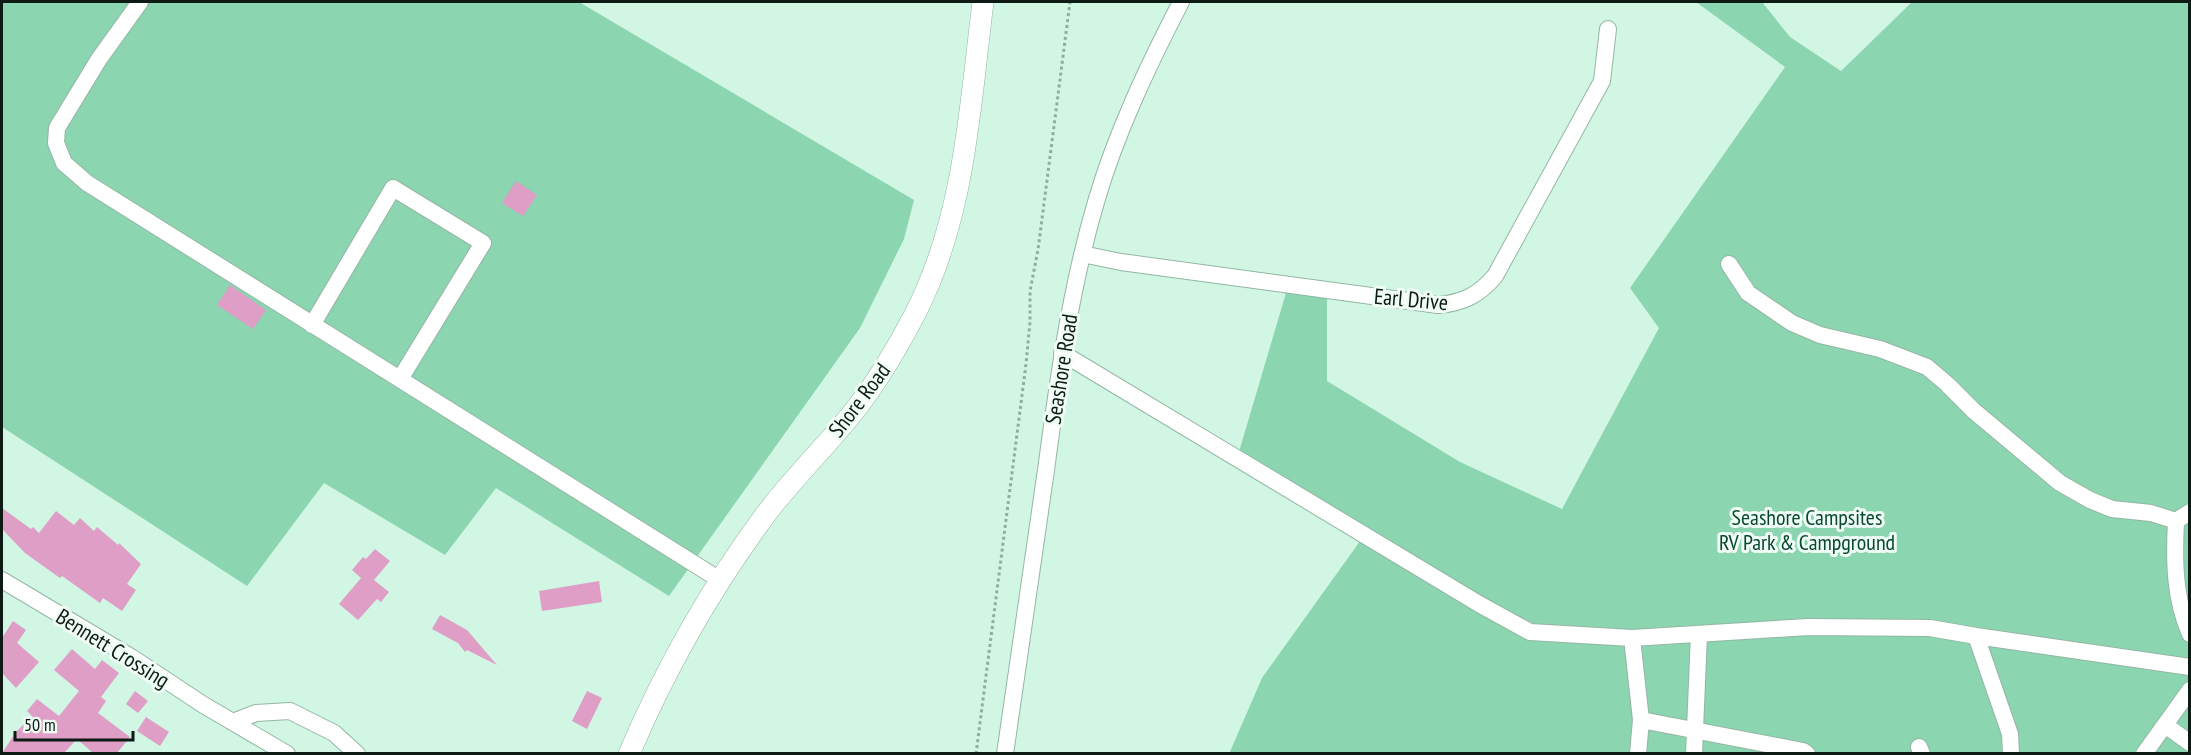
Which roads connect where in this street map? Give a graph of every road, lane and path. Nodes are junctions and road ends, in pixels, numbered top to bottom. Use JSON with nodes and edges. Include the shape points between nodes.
{"nodes":[{"id":1,"x":140,"y":2,"type":"edge"},
{"id":2,"x":983,"y":2,"type":"edge"},
{"id":3,"x":1070,"y":2,"type":"edge"},
{"id":4,"x":1181,"y":2,"type":"edge"},
{"id":5,"x":1608,"y":29,"type":"dead end"},
{"id":6,"x":1082,"y":254,"type":"junction"},
{"id":7,"x":1729,"y":264,"type":"dead end"},
{"id":8,"x":312,"y":325,"type":"junction"},
{"id":9,"x":1062,"y":353,"type":"junction"},
{"id":10,"x":400,"y":379,"type":"junction"},
{"id":11,"x":2183,"y":517,"type":"edge"},
{"id":12,"x":2,"y":580,"type":"edge"},
{"id":13,"x":720,"y":580,"type":"junction"},
{"id":14,"x":1699,"y":634,"type":"junction"},
{"id":15,"x":2190,"y":634,"type":"edge"},
{"id":16,"x":1976,"y":636,"type":"junction"},
{"id":17,"x":1632,"y":638,"type":"junction"},
{"id":18,"x":2190,"y":667,"type":"edge"},
{"id":19,"x":2190,"y":690,"type":"edge"},
{"id":20,"x":1641,"y":720,"type":"junction"},
{"id":21,"x":233,"y":722,"type":"junction"},
{"id":22,"x":2165,"y":725,"type":"junction"},
{"id":23,"x":1696,"y":730,"type":"junction"},
{"id":24,"x":2190,"y":743,"type":"edge"},
{"id":25,"x":287,"y":753,"type":"edge"},
{"id":26,"x":357,"y":753,"type":"edge"},
{"id":27,"x":629,"y":753,"type":"edge"},
{"id":28,"x":976,"y":753,"type":"edge"},
{"id":29,"x":1005,"y":753,"type":"edge"},
{"id":30,"x":1638,"y":753,"type":"edge"},
{"id":31,"x":1694,"y":753,"type":"edge"},
{"id":32,"x":1807,"y":753,"type":"edge"},
{"id":33,"x":2012,"y":753,"type":"edge"},
{"id":34,"x":2144,"y":753,"type":"edge"}],
"edges":[{"from":1,"to":8,"type":"street","via":[[57,128],[56,143],[64,163],[87,183]]},
{"from":2,"to":13,"type":"main road","name":"Shore Road","via":[[958,191],[918,308],[870,390],[770,509]]},
{"from":3,"to":28,"type":"path","via":[[1030,291],[1026,364]]},
{"from":4,"to":6,"type":"street","name":"Seashore Road","via":[[1120,134]]},
{"from":5,"to":6,"type":"street","name":"Earl Drive","via":[[1602,81],[1495,276],[1471,298],[1438,305]]},
{"from":6,"to":9,"type":"street","name":"Seashore Road"},
{"from":7,"to":11,"type":"street","via":[[1748,293],[1792,323],[1926,367],[2061,483],[2090,500],[2112,509]]},
{"from":8,"to":10,"type":"street"},
{"from":8,"to":10,"type":"street","via":[[393,188],[483,243]]},
{"from":9,"to":17,"type":"street","via":[[1530,632]]},
{"from":9,"to":29,"type":"street","name":"Seashore Road"},
{"from":10,"to":13,"type":"street"},
{"from":11,"to":15,"type":"street","via":[[2174,567],[2183,619]]},
{"from":12,"to":21,"type":"street","name":"Bennett Crossing"},
{"from":13,"to":27,"type":"main road","name":"Shore Road","via":[[674,657]]},
{"from":14,"to":16,"type":"street","via":[[1808,627],[1930,628]]},
{"from":14,"to":17,"type":"street"},
{"from":14,"to":23,"type":"street"},
{"from":16,"to":18,"type":"street"},
{"from":16,"to":33,"type":"street","via":[[2010,734]]},
{"from":17,"to":20,"type":"street"},
{"from":19,"to":22,"type":"street"},
{"from":20,"to":23,"type":"street"},
{"from":20,"to":30,"type":"street"},
{"from":21,"to":25,"type":"street","name":"Bennett Crossing"},
{"from":21,"to":26,"type":"street","via":[[256,713],[290,711],[334,733]]},
{"from":22,"to":24,"type":"street"},
{"from":22,"to":34,"type":"street"},
{"from":23,"to":31,"type":"street"},
{"from":23,"to":32,"type":"street"}]}
